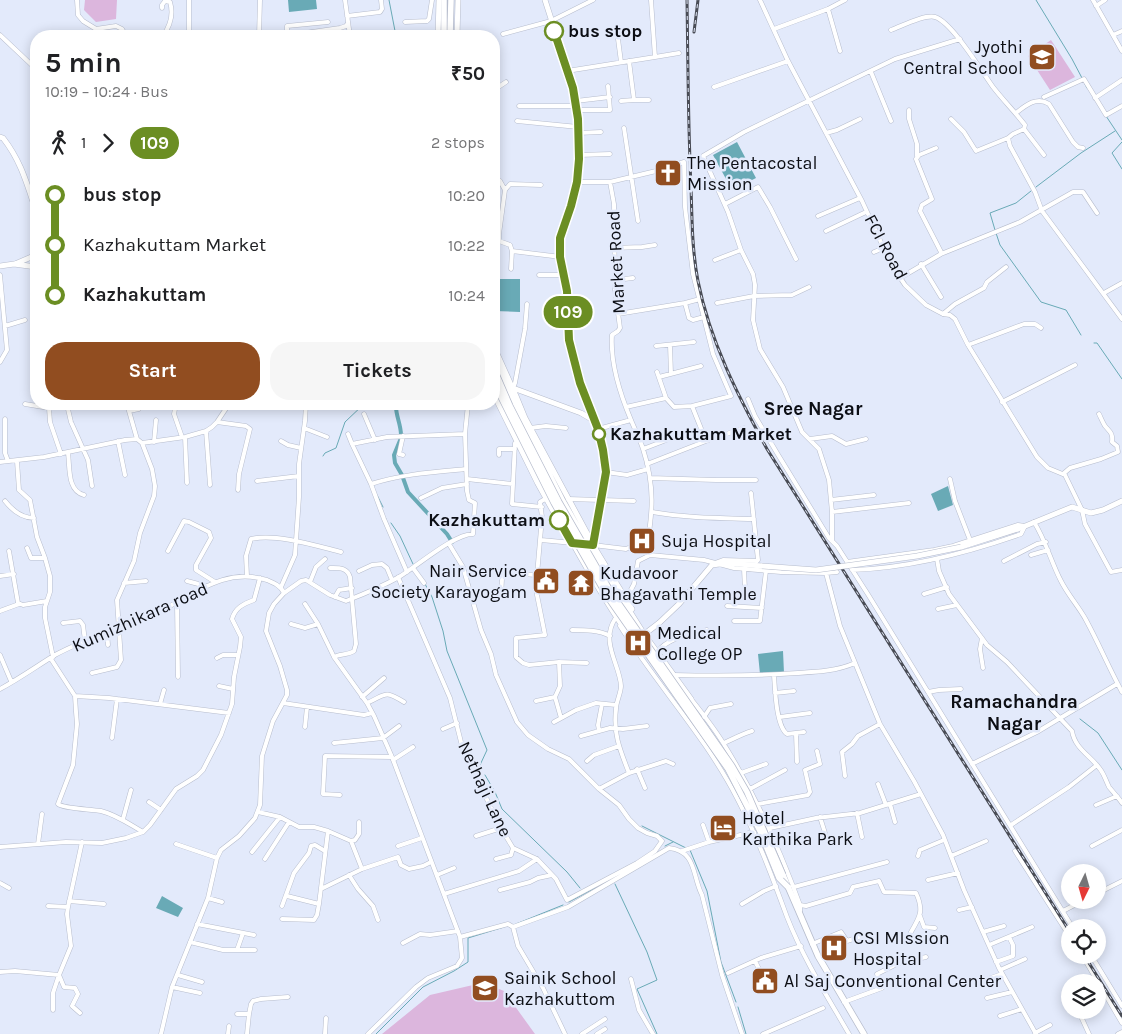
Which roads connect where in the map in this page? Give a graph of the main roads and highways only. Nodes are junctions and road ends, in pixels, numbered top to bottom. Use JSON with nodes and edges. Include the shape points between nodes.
{"nodes":[{"id":1,"x":442,"y":0,"type":"edge"},
{"id":2,"x":451,"y":0,"type":"edge"},
{"id":3,"x":459,"y":0,"type":"edge"},
{"id":4,"x":544,"y":0,"type":"edge"},
{"id":5,"x":441,"y":30,"type":"edge"},
{"id":6,"x":450,"y":30,"type":"edge"},
{"id":7,"x":458,"y":30,"type":"edge"},
{"id":8,"x":0,"y":137,"type":"edge"},
{"id":9,"x":30,"y":193,"type":"edge"},
{"id":10,"x":30,"y":257,"type":"edge"},
{"id":11,"x":14,"y":264,"type":"junction"},
{"id":12,"x":0,"y":266,"type":"edge"},
{"id":13,"x":30,"y":266,"type":"edge"},
{"id":14,"x":500,"y":367,"type":"edge"},
{"id":15,"x":500,"y":369,"type":"edge"},
{"id":16,"x":500,"y":383,"type":"edge"},
{"id":17,"x":512,"y":388,"type":"junction"},
{"id":18,"x":500,"y":395,"type":"edge"},
{"id":19,"x":587,"y":401,"type":"junction"},
{"id":20,"x":500,"y":402,"type":"edge"},
{"id":21,"x":582,"y":414,"type":"junction"},
{"id":22,"x":593,"y":421,"type":"junction"},
{"id":23,"x":1122,"y":501,"type":"edge"},
{"id":24,"x":591,"y":545,"type":"junction"},
{"id":25,"x":644,"y":634,"type":"junction"},
{"id":26,"x":692,"y":699,"type":"road end"},
{"id":27,"x":791,"y":887,"type":"junction"},
{"id":28,"x":864,"y":1034,"type":"edge"}],
"edges":[{"from":1,"to":5,"type":"highway"},
{"from":2,"to":6,"type":"highway"},
{"from":3,"to":7,"type":"main road"},
{"from":4,"to":19,"type":"main road","via":[[577,105],[577,182],[560,238],[560,257],[567,291],[569,340]]},
{"from":8,"to":9,"type":"main road","via":[[21,165]]},
{"from":10,"to":11,"type":"main road"},
{"from":11,"to":12,"type":"main road"},
{"from":11,"to":13,"type":"main road"},
{"from":14,"to":17,"type":"main road"},
{"from":15,"to":24,"type":"main road","via":[[562,499]]},
{"from":16,"to":27,"type":"highway","bridge":true,"via":[[559,502],[612,594],[732,766]]},
{"from":17,"to":21,"type":"main road"},
{"from":17,"to":24,"type":"main road"},
{"from":18,"to":27,"type":"highway","bridge":true,"via":[[554,503],[607,596],[728,769],[760,831],[779,878]]},
{"from":19,"to":21,"type":"main road"},
{"from":19,"to":22,"type":"main road"},
{"from":20,"to":25,"type":"main road","via":[[540,485],[599,590],[631,641]]},
{"from":21,"to":22,"type":"main road"},
{"from":22,"to":24,"type":"main road","via":[[598,429],[606,472]]},
{"from":23,"to":25,"type":"main road","bridge":true,"via":[[1091,513],[1072,507],[961,547],[917,556],[816,570],[716,563],[679,604]]},
{"from":24,"to":25,"type":"main road"},
{"from":24,"to":25,"type":"main road"},
{"from":25,"to":26,"type":"main road"},
{"from":27,"to":28,"type":"highway","via":[[812,944]]}]}
